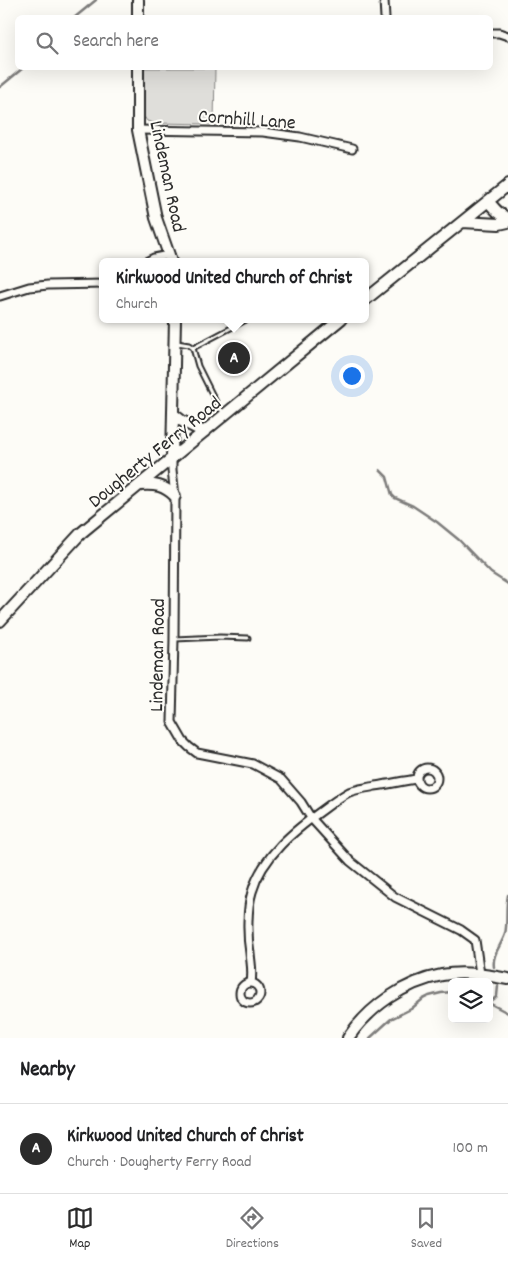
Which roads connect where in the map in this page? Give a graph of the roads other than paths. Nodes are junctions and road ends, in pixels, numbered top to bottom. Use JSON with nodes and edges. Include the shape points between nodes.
{"nodes":[{"id":1,"x":138,"y":0,"type":"edge"},
{"id":2,"x":384,"y":0,"type":"edge"},
{"id":3,"x":138,"y":15,"type":"edge"},
{"id":4,"x":384,"y":15,"type":"edge"},
{"id":5,"x":493,"y":33,"type":"edge"},
{"id":6,"x":508,"y":36,"type":"edge"},
{"id":7,"x":138,"y":70,"type":"edge"},
{"id":8,"x":138,"y":130,"type":"junction"},
{"id":9,"x":352,"y":149,"type":"dead end"},
{"id":10,"x":508,"y":185,"type":"edge"},
{"id":11,"x":488,"y":201,"type":"junction"},
{"id":12,"x":508,"y":218,"type":"edge"},
{"id":13,"x":462,"y":222,"type":"junction"},
{"id":14,"x":508,"y":222,"type":"edge"},
{"id":15,"x":154,"y":258,"type":"edge"},
{"id":16,"x":170,"y":258,"type":"edge"},
{"id":17,"x":99,"y":284,"type":"edge"},
{"id":18,"x":0,"y":296,"type":"edge"},
{"id":19,"x":369,"y":297,"type":"edge"},
{"id":20,"x":175,"y":323,"type":"edge"},
{"id":21,"x":240,"y":323,"type":"edge"},
{"id":22,"x":336,"y":323,"type":"edge"},
{"id":23,"x":174,"y":342,"type":"junction"},
{"id":24,"x":193,"y":348,"type":"junction"},
{"id":25,"x":173,"y":414,"type":"junction"},
{"id":26,"x":225,"y":415,"type":"junction"},
{"id":27,"x":204,"y":432,"type":"junction"},
{"id":28,"x":172,"y":458,"type":"junction"},
{"id":29,"x":140,"y":485,"type":"junction"},
{"id":30,"x":175,"y":496,"type":"junction"},
{"id":31,"x":0,"y":621,"type":"edge"},
{"id":32,"x":248,"y":638,"type":"dead end"},
{"id":33,"x":174,"y":639,"type":"junction"},
{"id":34,"x":417,"y":779,"type":"dead end"},
{"id":35,"x":311,"y":818,"type":"junction"},
{"id":36,"x":480,"y":974,"type":"junction"},
{"id":37,"x":508,"y":979,"type":"edge"},
{"id":38,"x":251,"y":983,"type":"dead end"},
{"id":39,"x":348,"y":1038,"type":"edge"}],
"edges":[{"from":1,"to":3,"type":"main road"},
{"from":2,"to":4,"type":"street"},
{"from":5,"to":6,"type":"street"},
{"from":7,"to":8,"type":"main road","name":"Lindeman Road"},
{"from":8,"to":9,"type":"street","name":"Cornhill Lane","via":[[263,132]]},
{"from":8,"to":16,"type":"main road","name":"Lindeman Road","via":[[156,218]]},
{"from":10,"to":11,"type":"main road"},
{"from":11,"to":12,"type":"main road"},
{"from":11,"to":13,"type":"main road"},
{"from":13,"to":14,"type":"main road"},
{"from":13,"to":19,"type":"main road"},
{"from":15,"to":16,"type":"street"},
{"from":17,"to":18,"type":"street","via":[[29,287]]},
{"from":20,"to":23,"type":"main road","name":"Lindeman Road"},
{"from":21,"to":24,"type":"lane"},
{"from":22,"to":26,"type":"main road","name":"Dougherty Ferry Road"},
{"from":23,"to":24,"type":"lane"},
{"from":23,"to":25,"type":"main road","name":"Lindeman Road"},
{"from":24,"to":26,"type":"lane","via":[[198,366]]},
{"from":25,"to":27,"type":"main road"},
{"from":25,"to":28,"type":"main road","name":"Lindeman Road"},
{"from":26,"to":27,"type":"main road","name":"Dougherty Ferry Road"},
{"from":27,"to":28,"type":"main road","name":"Dougherty Ferry Road"},
{"from":28,"to":29,"type":"main road","name":"Dougherty Ferry Road"},
{"from":28,"to":30,"type":"street","name":"Lindeman Road"},
{"from":29,"to":30,"type":"main road","via":[[152,484],[168,489]]},
{"from":29,"to":31,"type":"main road","name":"Dougherty Ferry Road","via":[[81,533]]},
{"from":30,"to":33,"type":"street","name":"Lindeman Road"},
{"from":32,"to":33,"type":"lane"},
{"from":33,"to":35,"type":"street","name":"Lindeman Road","via":[[172,722],[183,741],[198,753],[253,764],[281,779]]},
{"from":34,"to":35,"type":"street","via":[[350,792]]},
{"from":35,"to":36,"type":"street","name":"Lindeman Road","via":[[350,861],[395,897],[476,940]]},
{"from":35,"to":38,"type":"street","via":[[276,850],[265,864],[252,892],[248,923],[253,970]]},
{"from":36,"to":37,"type":"main road"},
{"from":36,"to":39,"type":"main road","via":[[443,975],[393,993],[355,1027]]}]}
